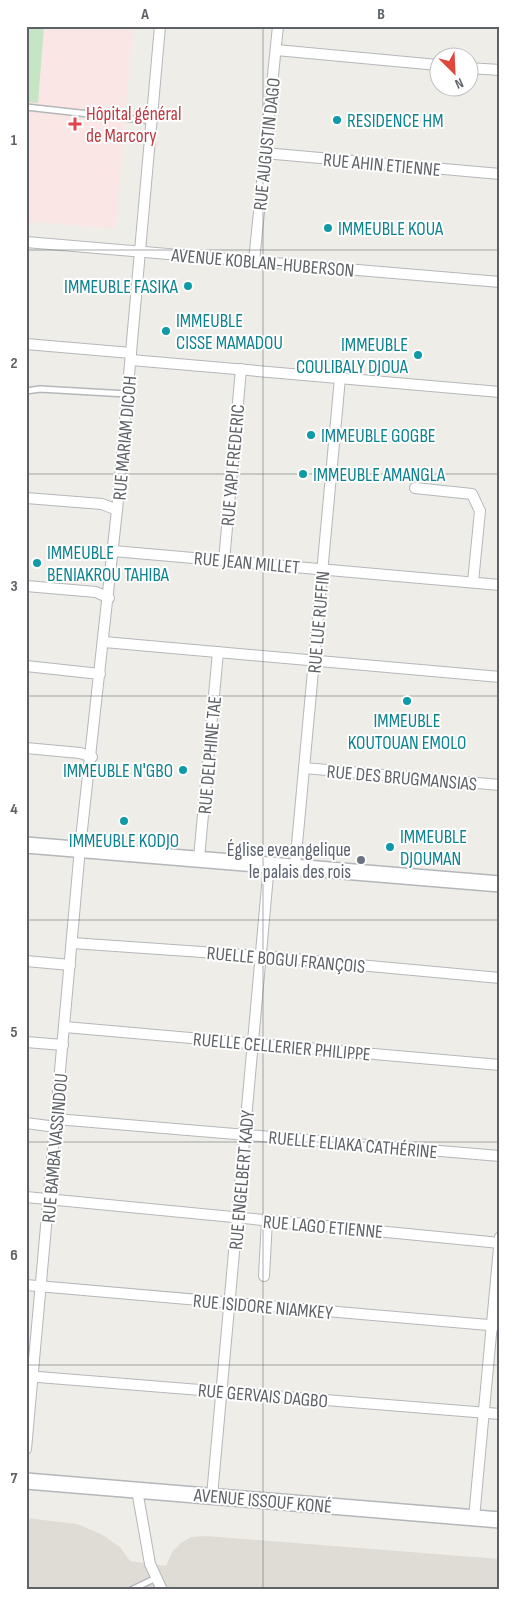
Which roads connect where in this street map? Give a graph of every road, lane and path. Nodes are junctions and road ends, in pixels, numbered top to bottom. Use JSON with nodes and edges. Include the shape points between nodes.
{"nodes":[{"id":1,"x":160,"y":26,"type":"edge"},
{"id":2,"x":278,"y":26,"type":"edge"},
{"id":3,"x":276,"y":50,"type":"junction"},
{"id":4,"x":428,"y":64,"type":"edge"},
{"id":5,"x":478,"y":69,"type":"edge"},
{"id":6,"x":500,"y":70,"type":"edge"},
{"id":7,"x":26,"y":107,"type":"edge"},
{"id":8,"x":152,"y":121,"type":"junction"},
{"id":9,"x":264,"y":153,"type":"junction"},
{"id":10,"x":500,"y":174,"type":"edge"},
{"id":11,"x":26,"y":242,"type":"edge"},
{"id":12,"x":140,"y":251,"type":"junction"},
{"id":13,"x":254,"y":261,"type":"junction"},
{"id":14,"x":500,"y":282,"type":"edge"},
{"id":15,"x":26,"y":344,"type":"edge"},
{"id":16,"x":131,"y":357,"type":"junction"},
{"id":17,"x":241,"y":369,"type":"junction"},
{"id":18,"x":340,"y":378,"type":"junction"},
{"id":19,"x":26,"y":391,"type":"edge"},
{"id":20,"x":500,"y":392,"type":"edge"},
{"id":21,"x":128,"y":394,"type":"junction"},
{"id":22,"x":415,"y":488,"type":"dead end"},
{"id":23,"x":26,"y":498,"type":"edge"},
{"id":24,"x":118,"y":510,"type":"junction"},
{"id":25,"x":113,"y":551,"type":"junction"},
{"id":26,"x":224,"y":560,"type":"junction"},
{"id":27,"x":323,"y":569,"type":"junction"},
{"id":28,"x":473,"y":582,"type":"junction"},
{"id":29,"x":500,"y":585,"type":"edge"},
{"id":30,"x":26,"y":586,"type":"edge"},
{"id":31,"x":109,"y":598,"type":"junction"},
{"id":32,"x":104,"y":642,"type":"junction"},
{"id":33,"x":218,"y":652,"type":"junction"},
{"id":34,"x":314,"y":660,"type":"junction"},
{"id":35,"x":26,"y":666,"type":"edge"},
{"id":36,"x":100,"y":674,"type":"junction"},
{"id":37,"x":500,"y":677,"type":"edge"},
{"id":38,"x":26,"y":748,"type":"edge"},
{"id":39,"x":92,"y":757,"type":"junction"},
{"id":40,"x":304,"y":768,"type":"junction"},
{"id":41,"x":500,"y":785,"type":"edge"},
{"id":42,"x":26,"y":845,"type":"edge"},
{"id":43,"x":80,"y":848,"type":"junction"},
{"id":44,"x":199,"y":858,"type":"junction"},
{"id":45,"x":269,"y":864,"type":"junction"},
{"id":46,"x":295,"y":866,"type":"junction"},
{"id":47,"x":500,"y":884,"type":"edge"},
{"id":48,"x":72,"y":943,"type":"junction"},
{"id":49,"x":261,"y":956,"type":"junction"},
{"id":50,"x":26,"y":961,"type":"edge"},
{"id":51,"x":70,"y":965,"type":"junction"},
{"id":52,"x":500,"y":978,"type":"edge"},
{"id":53,"x":65,"y":1027,"type":"junction"},
{"id":54,"x":26,"y":1042,"type":"edge"},
{"id":55,"x":254,"y":1043,"type":"junction"},
{"id":56,"x":63,"y":1045,"type":"junction"},
{"id":57,"x":500,"y":1065,"type":"edge"},
{"id":58,"x":26,"y":1123,"type":"edge"},
{"id":59,"x":56,"y":1123,"type":"junction"},
{"id":60,"x":245,"y":1134,"type":"junction"},
{"id":61,"x":500,"y":1156,"type":"edge"},
{"id":62,"x":26,"y":1197,"type":"edge"},
{"id":63,"x":49,"y":1199,"type":"junction"},
{"id":64,"x":237,"y":1217,"type":"junction"},
{"id":65,"x":267,"y":1220,"type":"junction"},
{"id":66,"x":500,"y":1237,"type":"edge"},
{"id":67,"x":500,"y":1243,"type":"edge"},
{"id":68,"x":264,"y":1276,"type":"dead end"},
{"id":69,"x":26,"y":1286,"type":"edge"},
{"id":70,"x":41,"y":1287,"type":"junction"},
{"id":71,"x":230,"y":1303,"type":"junction"},
{"id":72,"x":496,"y":1326,"type":"edge"},
{"id":73,"x":30,"y":1376,"type":"edge"},
{"id":74,"x":221,"y":1392,"type":"junction"},
{"id":75,"x":484,"y":1413,"type":"junction"},
{"id":76,"x":500,"y":1414,"type":"edge"},
{"id":77,"x":26,"y":1449,"type":"edge"},
{"id":78,"x":26,"y":1481,"type":"edge"},
{"id":79,"x":137,"y":1490,"type":"junction"},
{"id":80,"x":212,"y":1496,"type":"junction"},
{"id":81,"x":474,"y":1518,"type":"junction"},
{"id":82,"x":500,"y":1520,"type":"edge"},
{"id":83,"x":157,"y":1578,"type":"junction"},
{"id":84,"x":131,"y":1590,"type":"edge"},
{"id":85,"x":162,"y":1590,"type":"edge"}],
"edges":[{"from":1,"to":8,"type":"street","name":"RUE MARIAM DICOH"},
{"from":2,"to":3,"type":"street","name":"RUE AUGUSTIN DAGO"},
{"from":3,"to":4,"type":"street"},
{"from":3,"to":9,"type":"street","name":"RUE AUGUSTIN DAGO"},
{"from":5,"to":6,"type":"street"},
{"from":7,"to":8,"type":"lane"},
{"from":8,"to":12,"type":"street","name":"RUE MARIAM DICOH"},
{"from":9,"to":10,"type":"street","name":"RUE AHIN ETIENNE"},
{"from":9,"to":13,"type":"street","name":"RUE AUGUSTIN DAGO"},
{"from":11,"to":12,"type":"street","name":"AVENUE KOBLAN-HUBERSON"},
{"from":12,"to":13,"type":"street","name":"AVENUE KOBLAN-HUBERSON"},
{"from":12,"to":16,"type":"street","name":"RUE MARIAM DICOH"},
{"from":13,"to":14,"type":"street","name":"AVENUE KOBLAN-HUBERSON"},
{"from":15,"to":16,"type":"street"},
{"from":16,"to":17,"type":"street"},
{"from":16,"to":21,"type":"street","name":"RUE MARIAM DICOH"},
{"from":17,"to":18,"type":"street"},
{"from":17,"to":26,"type":"street","name":"RUE YAPI FREDERIC"},
{"from":18,"to":20,"type":"street"},
{"from":18,"to":27,"type":"street","name":"RUE LUE RUFFIN"},
{"from":19,"to":21,"type":"lane"},
{"from":21,"to":24,"type":"street","name":"RUE MARIAM DICOH"},
{"from":22,"to":28,"type":"street","via":[[472,494],[478,502],[480,511]]},
{"from":23,"to":24,"type":"street","via":[[102,504]]},
{"from":24,"to":25,"type":"street","name":"RUE MARIAM DICOH"},
{"from":25,"to":26,"type":"street","name":"RUE JEAN MILLET"},
{"from":25,"to":31,"type":"street","name":"RUE MARIAM DICOH"},
{"from":26,"to":27,"type":"street","name":"RUE JEAN MILLET"},
{"from":27,"to":28,"type":"street","name":"RUE JEAN MILLET"},
{"from":27,"to":34,"type":"street","name":"RUE LUE RUFFIN"},
{"from":28,"to":29,"type":"street","name":"RUE JEAN MILLET"},
{"from":30,"to":31,"type":"street","via":[[96,592]]},
{"from":31,"to":32,"type":"street","name":"RUE MARIAM DICOH"},
{"from":32,"to":33,"type":"street"},
{"from":32,"to":36,"type":"street","name":"RUE MARIAM DICOH"},
{"from":33,"to":34,"type":"street"},
{"from":33,"to":44,"type":"street","name":"RUE DELPHINE TAE"},
{"from":34,"to":37,"type":"street"},
{"from":34,"to":40,"type":"street","name":"RUE LUE RUFFIN"},
{"from":35,"to":36,"type":"street"},
{"from":36,"to":39,"type":"street","name":"RUE MARIAM DICOH"},
{"from":38,"to":39,"type":"street"},
{"from":39,"to":43,"type":"street","name":"RUE MARIAM DICOH"},
{"from":40,"to":41,"type":"street","name":"RUE DES BRUGMANSIAS"},
{"from":40,"to":46,"type":"street","name":"RUE LUE RUFFIN"},
{"from":42,"to":43,"type":"street"},
{"from":43,"to":44,"type":"street"},
{"from":43,"to":48,"type":"street","name":"RUE BAMBA VASSINDOU"},
{"from":44,"to":45,"type":"street"},
{"from":45,"to":46,"type":"street"},
{"from":45,"to":49,"type":"street","name":"RUE ENGELBERT KADY"},
{"from":46,"to":47,"type":"street"},
{"from":48,"to":49,"type":"street","name":"RUELLE BOGUI FRANÇOIS"},
{"from":48,"to":51,"type":"street","name":"RUE BAMBA VASSINDOU"},
{"from":49,"to":52,"type":"street","name":"RUELLE BOGUI FRANÇOIS"},
{"from":49,"to":55,"type":"street","name":"RUE ENGELBERT KADY"},
{"from":50,"to":51,"type":"street"},
{"from":51,"to":53,"type":"street","name":"RUE BAMBA VASSINDOU"},
{"from":53,"to":55,"type":"street","name":"RUELLE CELLERIER PHILIPPE"},
{"from":53,"to":56,"type":"street","name":"RUE BAMBA VASSINDOU"},
{"from":54,"to":56,"type":"street"},
{"from":55,"to":57,"type":"street","name":"RUELLE CELLERIER PHILIPPE"},
{"from":55,"to":60,"type":"street","name":"RUE ENGELBERT KADY"},
{"from":56,"to":59,"type":"street","name":"RUE BAMBA VASSINDOU"},
{"from":58,"to":59,"type":"street","name":"RUELLE ELIAKA CATHÉRINE"},
{"from":59,"to":60,"type":"street","name":"RUELLE ELIAKA CATHÉRINE"},
{"from":59,"to":63,"type":"street","name":"RUE BAMBA VASSINDOU"},
{"from":60,"to":61,"type":"street","name":"RUELLE ELIAKA CATHÉRINE"},
{"from":60,"to":64,"type":"street","name":"RUE ENGELBERT KADY"},
{"from":62,"to":63,"type":"street","name":"RUE LAGO ETIENNE"},
{"from":63,"to":64,"type":"street","name":"RUE LAGO ETIENNE"},
{"from":63,"to":70,"type":"street","name":"RUE BAMBA VASSINDOU"},
{"from":64,"to":65,"type":"street","name":"RUE LAGO ETIENNE"},
{"from":64,"to":71,"type":"street","name":"RUE ENGELBERT KADY"},
{"from":65,"to":67,"type":"street","name":"RUE LAGO ETIENNE"},
{"from":65,"to":68,"type":"street"},
{"from":66,"to":67,"type":"street"},
{"from":67,"to":72,"type":"street"},
{"from":69,"to":70,"type":"street","name":"RUE ISIDORE NIAMKEY"},
{"from":70,"to":71,"type":"street","name":"RUE ISIDORE NIAMKEY"},
{"from":70,"to":73,"type":"street","name":"RUE BAMBA VASSINDOU"},
{"from":71,"to":72,"type":"street","name":"RUE ISIDORE NIAMKEY"},
{"from":71,"to":74,"type":"street","name":"RUE ENGELBERT KADY"},
{"from":72,"to":75,"type":"street"},
{"from":73,"to":74,"type":"street","name":"RUE GERVAIS DAGBO"},
{"from":73,"to":77,"type":"street","name":"RUE BAMBA VASSINDOU"},
{"from":74,"to":75,"type":"street","name":"RUE GERVAIS DAGBO"},
{"from":74,"to":80,"type":"street","name":"RUE ENGELBERT KADY"},
{"from":75,"to":76,"type":"street","name":"RUE GERVAIS DAGBO"},
{"from":75,"to":81,"type":"street"},
{"from":78,"to":79,"type":"street","name":"AVENUE ISSOUF KONÉ"},
{"from":79,"to":80,"type":"street","name":"AVENUE ISSOUF KONÉ"},
{"from":79,"to":83,"type":"street","via":[[150,1564]]},
{"from":80,"to":81,"type":"street","name":"AVENUE ISSOUF KONÉ"},
{"from":81,"to":82,"type":"street","name":"AVENUE ISSOUF KONÉ"},
{"from":83,"to":84,"type":"lane"},
{"from":83,"to":85,"type":"street"}]}
